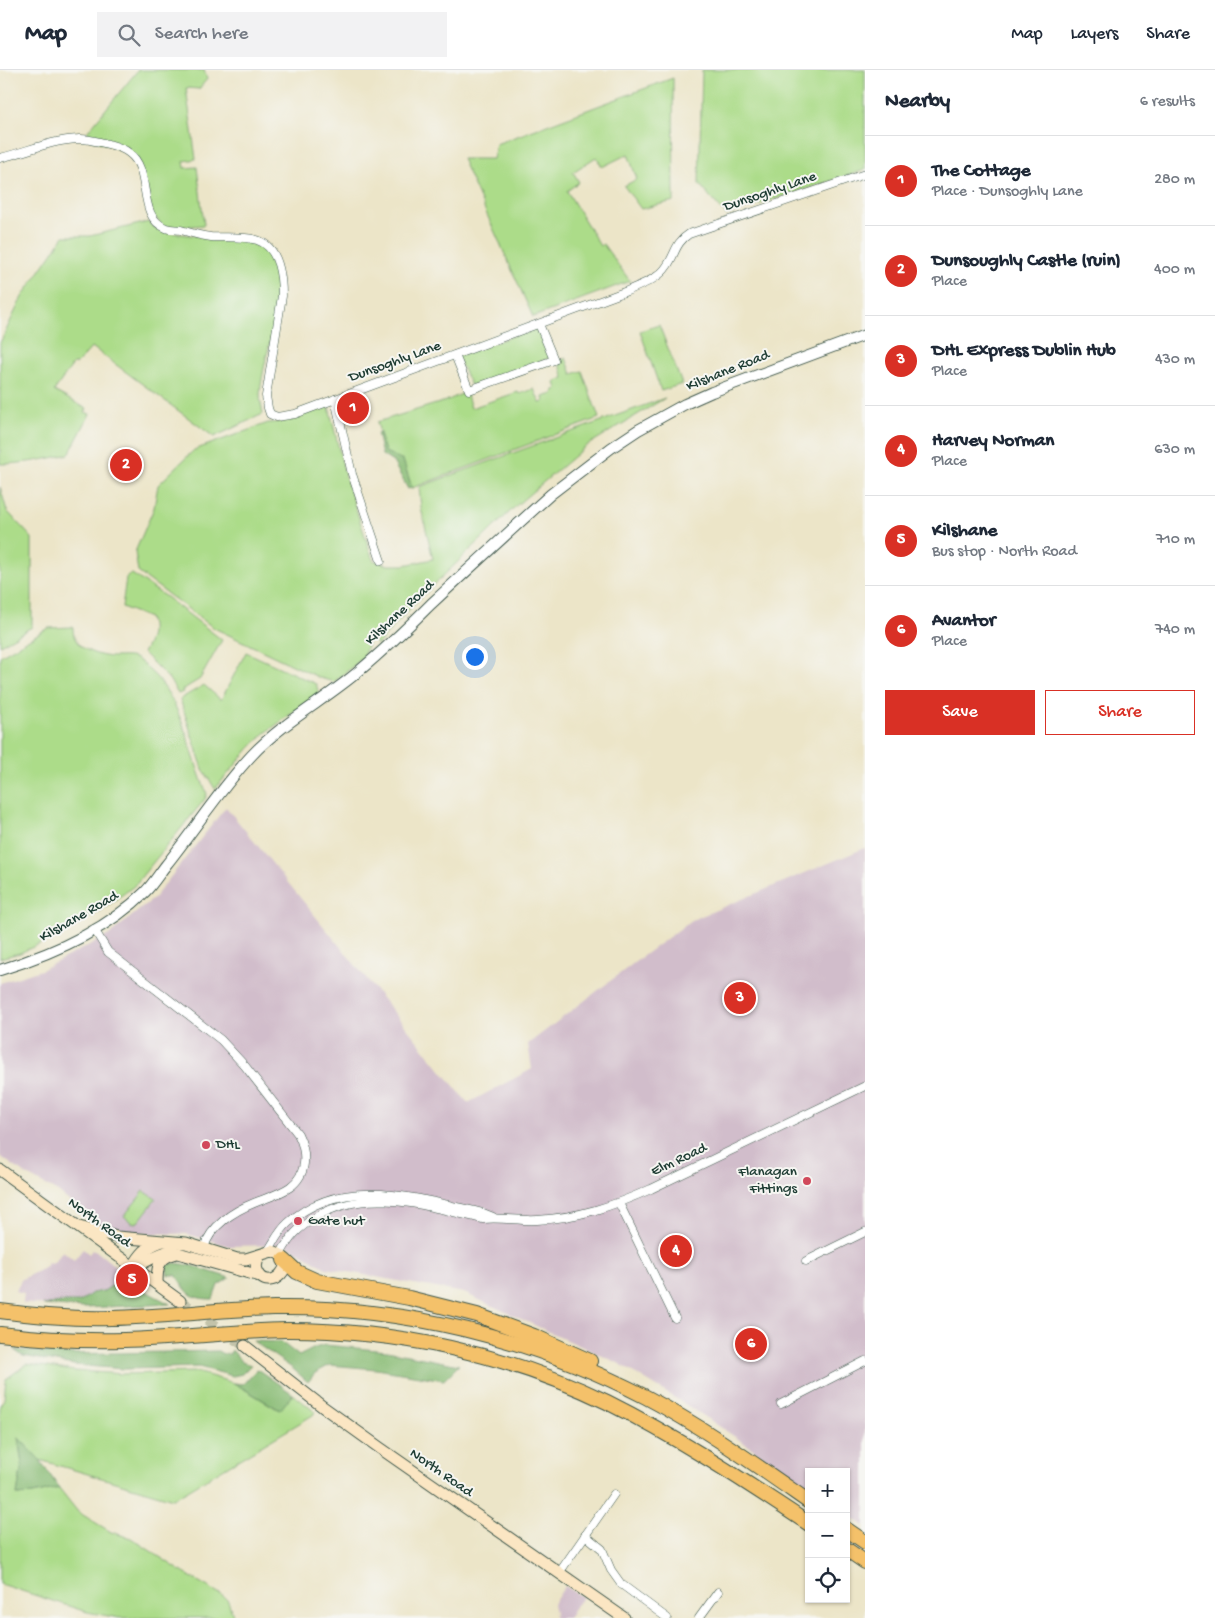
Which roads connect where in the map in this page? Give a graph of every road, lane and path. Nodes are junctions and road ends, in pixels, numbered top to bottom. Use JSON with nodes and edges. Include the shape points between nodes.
{"nodes":[{"id":1,"x":0,"y":158,"type":"edge"},
{"id":2,"x":865,"y":174,"type":"edge"},
{"id":3,"x":539,"y":324,"type":"junction"},
{"id":4,"x":865,"y":335,"type":"edge"},
{"id":5,"x":455,"y":355,"type":"junction"},
{"id":6,"x":335,"y":399,"type":"junction"},
{"id":7,"x":380,"y":560,"type":"dead end"},
{"id":8,"x":94,"y":929,"type":"junction"},
{"id":9,"x":0,"y":970,"type":"edge"},
{"id":10,"x":864,"y":1089,"type":"edge"},
{"id":11,"x":0,"y":1170,"type":"edge"},
{"id":12,"x":619,"y":1203,"type":"junction"},
{"id":13,"x":495,"y":1218,"type":"junction"},
{"id":14,"x":79,"y":1227,"type":"junction"},
{"id":15,"x":865,"y":1232,"type":"edge"},
{"id":16,"x":162,"y":1242,"type":"junction"},
{"id":17,"x":204,"y":1248,"type":"junction"},
{"id":18,"x":181,"y":1253,"type":"junction"},
{"id":19,"x":264,"y":1253,"type":"junction"},
{"id":20,"x":282,"y":1257,"type":"junction"},
{"id":21,"x":806,"y":1261,"type":"dead end"},
{"id":22,"x":133,"y":1267,"type":"junction"},
{"id":23,"x":260,"y":1276,"type":"junction"},
{"id":24,"x":157,"y":1284,"type":"junction"},
{"id":25,"x":180,"y":1301,"type":"tunnel mouth"},
{"id":26,"x":0,"y":1311,"type":"edge"},
{"id":27,"x":675,"y":1318,"type":"dead end"},
{"id":28,"x":0,"y":1334,"type":"edge"},
{"id":29,"x":245,"y":1346,"type":"tunnel mouth"},
{"id":30,"x":865,"y":1361,"type":"edge"},
{"id":31,"x":781,"y":1404,"type":"dead end"},
{"id":32,"x":614,"y":1494,"type":"dead end"},
{"id":33,"x":805,"y":1495,"type":"edge"},
{"id":34,"x":805,"y":1499,"type":"edge"},
{"id":35,"x":805,"y":1521,"type":"edge"},
{"id":36,"x":585,"y":1535,"type":"junction"},
{"id":37,"x":850,"y":1552,"type":"edge"},
{"id":38,"x":865,"y":1562,"type":"edge"},
{"id":39,"x":559,"y":1573,"type":"junction"},
{"id":40,"x":718,"y":1592,"type":"dead end"},
{"id":41,"x":624,"y":1618,"type":"edge"},
{"id":42,"x":667,"y":1618,"type":"edge"},
{"id":43,"x":699,"y":1618,"type":"edge"}],
"edges":[{"from":1,"to":6,"type":"street","name":"Dunsoghly Lane","via":[[79,139],[120,147],[137,161],[152,216],[167,229],[256,240],[264,244],[273,255],[282,279],[266,396],[270,414],[284,416]]},
{"from":2,"to":3,"type":"street","name":"Dunsoghly Lane","via":[[690,234],[680,239],[667,267],[658,276]]},
{"from":3,"to":5,"type":"street","name":"Dunsoghly Lane"},
{"from":3,"to":5,"type":"street","via":[[554,360],[469,390]]},
{"from":4,"to":8,"type":"street","name":"Kilshane Road","via":[[685,404],[638,430],[580,470],[358,672],[269,739],[217,797],[146,890],[127,908]]},
{"from":5,"to":6,"type":"street","name":"Dunsoghly Lane"},
{"from":6,"to":7,"type":"street","via":[[352,474]]},
{"from":8,"to":9,"type":"street","name":"Kilshane Road","via":[[54,952]]},
{"from":8,"to":17,"type":"street","via":[[108,952],[234,1053],[304,1145],[304,1167],[298,1179],[290,1187],[244,1208],[219,1224]]},
{"from":10,"to":12,"type":"street","name":"Elm Road"},
{"from":11,"to":14,"type":"main road","name":"North Road"},
{"from":12,"to":13,"type":"street","name":"Elm Road","via":[[564,1218]]},
{"from":12,"to":27,"type":"street"},
{"from":13,"to":19,"type":"street","name":"Elm Road","via":[[408,1196],[348,1195],[303,1211],[282,1229]]},
{"from":13,"to":20,"type":"street","name":"Elm Road","via":[[483,1219],[388,1199],[363,1200],[322,1213],[300,1228],[288,1241]]},
{"from":14,"to":16,"type":"main road","via":[[117,1237]]},
{"from":14,"to":22,"type":"main road","name":"North Road"},
{"from":15,"to":21,"type":"street"},
{"from":16,"to":17,"type":"main road","via":[[173,1241]]},
{"from":16,"to":22,"type":"main road","via":[[141,1254]]},
{"from":17,"to":19,"type":"main road","via":[[237,1259]]},
{"from":18,"to":22,"type":"main road","via":[[157,1254],[143,1265]]},
{"from":18,"to":23,"type":"main road"},
{"from":18,"to":24,"type":"main road","via":[[169,1255],[160,1262]]},
{"from":19,"to":20,"type":"main road","via":[[277,1252]]},
{"from":19,"to":23,"type":"main road","via":[[256,1262]]},
{"from":20,"to":23,"type":"main road","via":[[284,1270],[278,1278],[269,1280]]},
{"from":20,"to":33,"type":"highway","via":[[297,1272],[317,1281],[443,1306],[508,1326],[571,1352],[683,1412],[758,1460]]},
{"from":22,"to":24,"type":"main road","name":"North Road"},
{"from":24,"to":25,"type":"main road","name":"North Road"},
{"from":26,"to":34,"type":"highway","via":[[66,1318],[111,1318],[308,1309],[391,1316],[463,1328],[567,1361],[640,1394],[712,1436]]},
{"from":28,"to":35,"type":"highway","via":[[126,1340],[297,1331],[383,1336],[445,1348],[528,1370],[605,1402],[696,1451]]},
{"from":29,"to":39,"type":"main road","name":"North Road","via":[[351,1427]]},
{"from":30,"to":31,"type":"street"},
{"from":32,"to":36,"type":"street"},
{"from":36,"to":39,"type":"street"},
{"from":36,"to":42,"type":"street","via":[[602,1549],[621,1584]]},
{"from":37,"to":38,"type":"highway"},
{"from":39,"to":41,"type":"main road","name":"North Road"},
{"from":40,"to":43,"type":"street"}]}
